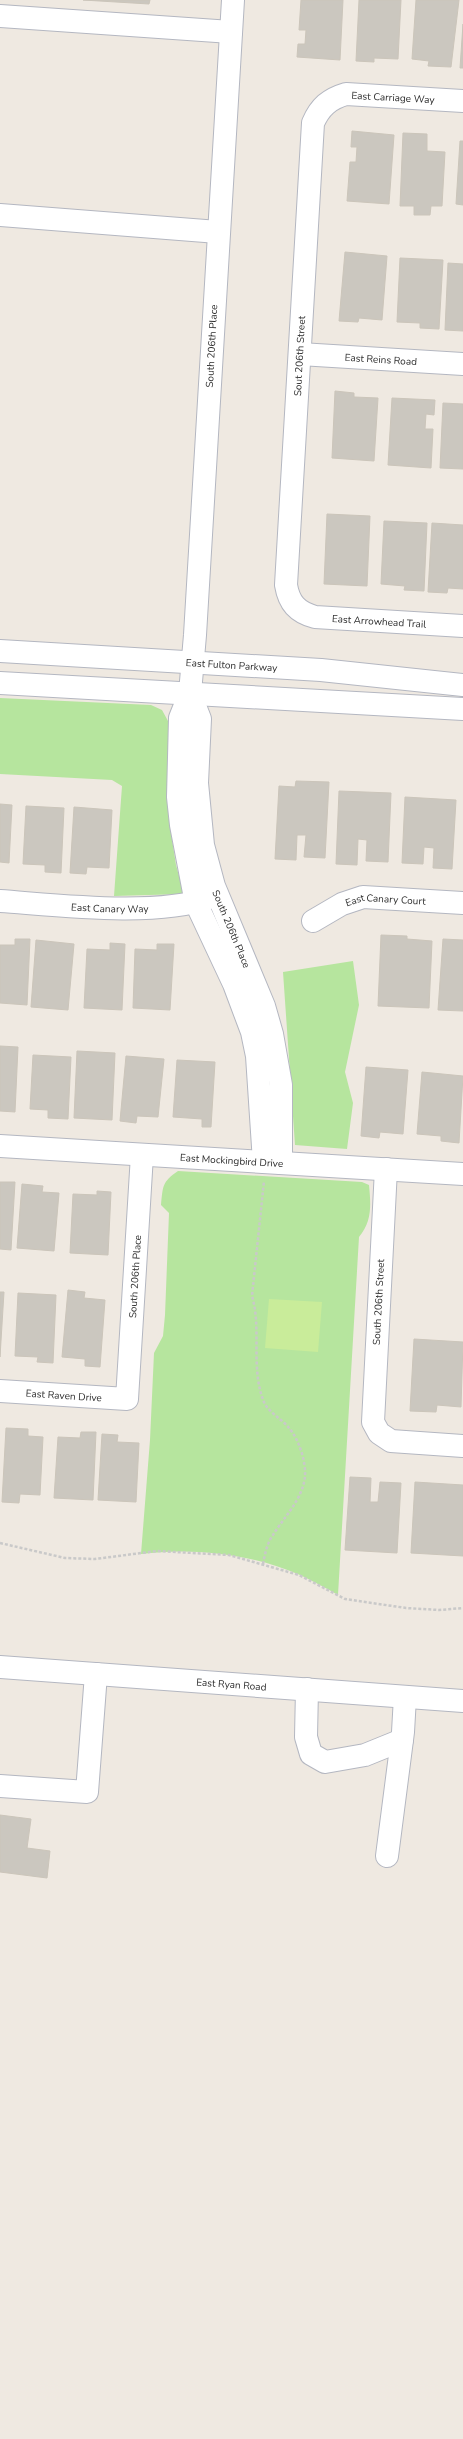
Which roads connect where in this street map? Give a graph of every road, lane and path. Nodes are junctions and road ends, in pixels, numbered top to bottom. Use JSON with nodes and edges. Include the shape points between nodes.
{"nodes":[{"id":1,"x":233,"y":0,"type":"edge"},
{"id":2,"x":0,"y":16,"type":"edge"},
{"id":3,"x":231,"y":32,"type":"junction"},
{"id":4,"x":463,"y":101,"type":"edge"},
{"id":5,"x":326,"y":103,"type":"joint"},
{"id":6,"x":0,"y":215,"type":"edge"},
{"id":7,"x":218,"y":232,"type":"junction"},
{"id":8,"x":300,"y":354,"type":"junction"},
{"id":9,"x":463,"y":364,"type":"edge"},
{"id":10,"x":296,"y":608,"type":"joint"},
{"id":11,"x":463,"y":626,"type":"edge"},
{"id":12,"x":0,"y":651,"type":"edge"},
{"id":13,"x":192,"y":662,"type":"junction"},
{"id":14,"x":0,"y":683,"type":"edge"},
{"id":15,"x":463,"y":685,"type":"edge"},
{"id":16,"x":190,"y":693,"type":"junction"},
{"id":17,"x":463,"y":709,"type":"edge"},
{"id":18,"x":218,"y":895,"type":"junction"},
{"id":19,"x":0,"y":901,"type":"edge"},
{"id":20,"x":196,"y":903,"type":"junction"},
{"id":21,"x":463,"y":903,"type":"edge"},
{"id":22,"x":313,"y":921,"type":"dead end"},
{"id":23,"x":0,"y":1146,"type":"edge"},
{"id":24,"x":142,"y":1155,"type":"junction"},
{"id":25,"x":273,"y":1163,"type":"junction"},
{"id":26,"x":386,"y":1169,"type":"junction"},
{"id":27,"x":463,"y":1174,"type":"edge"},
{"id":28,"x":0,"y":1391,"type":"edge"},
{"id":29,"x":127,"y":1399,"type":"joint"},
{"id":30,"x":463,"y":1446,"type":"edge"},
{"id":31,"x":0,"y":1543,"type":"edge"},
{"id":32,"x":264,"y":1564,"type":"junction"},
{"id":33,"x":463,"y":1608,"type":"edge"},
{"id":34,"x":0,"y":1667,"type":"edge"},
{"id":35,"x":96,"y":1674,"type":"junction"},
{"id":36,"x":307,"y":1690,"type":"junction"},
{"id":37,"x":405,"y":1697,"type":"junction"},
{"id":38,"x":463,"y":1702,"type":"edge"},
{"id":39,"x":402,"y":1740,"type":"junction"},
{"id":40,"x":0,"y":1786,"type":"edge"},
{"id":41,"x":387,"y":1856,"type":"dead end"}],
"edges":[{"from":1,"to":3,"type":"street","name":"South 206th Place"},
{"from":2,"to":3,"type":"street"},
{"from":3,"to":7,"type":"street","name":"South 206th Place"},
{"from":4,"to":5,"type":"street","name":"East Carriage Way","via":[[346,94]]},
{"from":5,"to":8,"type":"street","name":"Sout 206th Street","via":[[313,123]]},
{"from":6,"to":7,"type":"street"},
{"from":7,"to":13,"type":"street","name":"South 206th Place"},
{"from":8,"to":9,"type":"street","name":"East Reins Road"},
{"from":8,"to":10,"type":"street","name":"Sout 206th Street","via":[[286,584],[288,595]]},
{"from":10,"to":11,"type":"street","name":"East Arrowhead Trail","via":[[315,618]]},
{"from":12,"to":13,"type":"street","name":"East Fulton Parkway"},
{"from":13,"to":15,"type":"street","name":"East Fulton Parkway","via":[[321,670]]},
{"from":13,"to":16,"type":"street","name":"South 206th Place"},
{"from":14,"to":16,"type":"street"},
{"from":16,"to":17,"type":"street"},
{"from":16,"to":18,"type":"street","name":"South 206th Place","via":[[200,719],[197,783],[203,845]]},
{"from":16,"to":20,"type":"street","name":"South 206th Place","via":[[180,718],[178,797],[184,849]]},
{"from":18,"to":20,"type":"street","name":"East Canary Way"},
{"from":18,"to":25,"type":"street","name":"South 206th Place","via":[[264,1006],[272,1034],[281,1085]]},
{"from":19,"to":20,"type":"street","name":"East Canary Way","via":[[104,907],[154,907]]},
{"from":20,"to":25,"type":"street","name":"South 206th Place","via":[[234,984],[252,1032]]},
{"from":21,"to":22,"type":"street","name":"East Canary Court","via":[[363,898],[342,904]]},
{"from":23,"to":24,"type":"street","name":"East Mockingbird Drive"},
{"from":24,"to":25,"type":"street","name":"East Mockingbird Drive"},
{"from":24,"to":29,"type":"street","name":"South 206th Place"},
{"from":25,"to":26,"type":"street","name":"East Mockingbird Drive"},
{"from":25,"to":32,"type":"path","via":[[264,1187],[252,1296],[255,1308],[256,1358],[260,1391],[266,1406],[291,1429],[298,1441],[305,1477],[291,1510],[272,1536]]},
{"from":26,"to":27,"type":"street","name":"East Mockingbird Drive"},
{"from":26,"to":30,"type":"street","name":"South 206th Street","via":[[373,1422],[379,1433],[391,1441]]},
{"from":28,"to":29,"type":"street","name":"East Raven Drive"},
{"from":31,"to":32,"type":"path","via":[[66,1558],[95,1559],[157,1552],[208,1553],[229,1555]]},
{"from":32,"to":33,"type":"path","via":[[299,1575],[345,1599],[406,1608]]},
{"from":34,"to":35,"type":"street","name":"East Ryan Road"},
{"from":35,"to":36,"type":"street","name":"East Ryan Road"},
{"from":35,"to":40,"type":"street","via":[[87,1792]]},
{"from":36,"to":37,"type":"street","name":"East Ryan Road"},
{"from":36,"to":39,"type":"street","via":[[306,1737],[311,1754],[325,1762],[365,1755]]},
{"from":37,"to":38,"type":"street","name":"East Ryan Road"},
{"from":37,"to":39,"type":"street"},
{"from":39,"to":41,"type":"street"}]}
